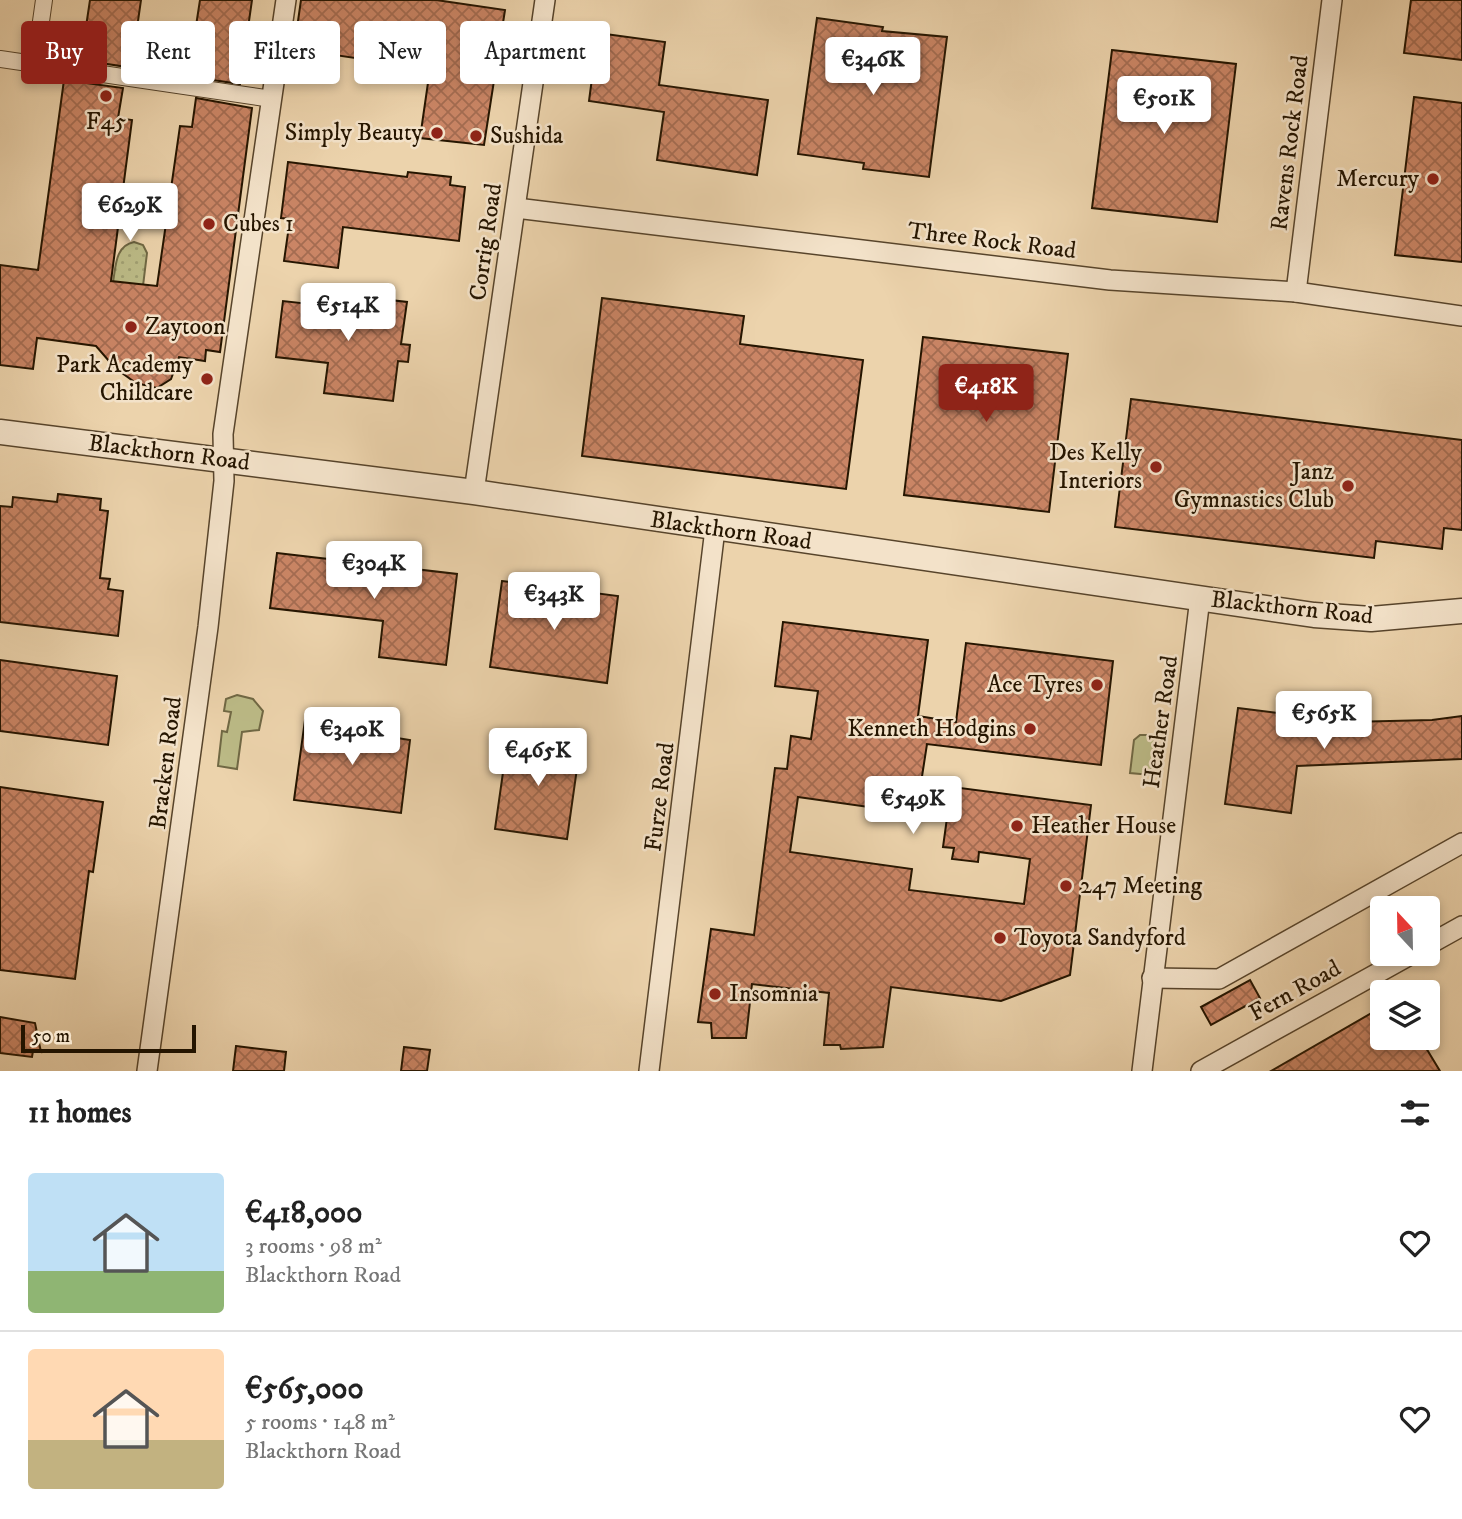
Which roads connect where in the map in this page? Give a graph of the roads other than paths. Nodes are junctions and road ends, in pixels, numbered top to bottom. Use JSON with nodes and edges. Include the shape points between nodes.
{"nodes":[{"id":1,"x":44,"y":0,"type":"edge"},
{"id":2,"x":286,"y":0,"type":"edge"},
{"id":3,"x":545,"y":0,"type":"edge"},
{"id":4,"x":1332,"y":0,"type":"edge"},
{"id":5,"x":41,"y":21,"type":"edge"},
{"id":6,"x":0,"y":58,"type":"edge"},
{"id":7,"x":21,"y":62,"type":"edge"},
{"id":8,"x":107,"y":75,"type":"edge"},
{"id":9,"x":272,"y":99,"type":"junction"},
{"id":10,"x":516,"y":208,"type":"junction"},
{"id":11,"x":1296,"y":292,"type":"junction"},
{"id":12,"x":1462,"y":316,"type":"edge"},
{"id":13,"x":0,"y":432,"type":"edge"},
{"id":14,"x":224,"y":460,"type":"junction"},
{"id":15,"x":474,"y":492,"type":"junction"},
{"id":16,"x":715,"y":529,"type":"junction"},
{"id":17,"x":1200,"y":598,"type":"junction"},
{"id":18,"x":1462,"y":611,"type":"edge"},
{"id":19,"x":1462,"y":843,"type":"edge"},
{"id":20,"x":1462,"y":926,"type":"edge"},
{"id":21,"x":1440,"y":938,"type":"edge"},
{"id":22,"x":1390,"y":966,"type":"edge"},
{"id":23,"x":1152,"y":978,"type":"junction"},
{"id":24,"x":147,"y":1071,"type":"edge"},
{"id":25,"x":649,"y":1071,"type":"edge"},
{"id":26,"x":1142,"y":1071,"type":"edge"},
{"id":27,"x":1201,"y":1071,"type":"edge"}],
"edges":[{"from":1,"to":5,"type":"street"},
{"from":2,"to":9,"type":"street","name":"Bracken Road"},
{"from":3,"to":10,"type":"street","name":"Corrig Road"},
{"from":4,"to":11,"type":"street","name":"Ravens Rock Road"},
{"from":6,"to":7,"type":"street"},
{"from":8,"to":9,"type":"street"},
{"from":9,"to":14,"type":"street","name":"Bracken Road","via":[[223,434]]},
{"from":10,"to":11,"type":"street","name":"Three Rock Road","via":[[1110,280]]},
{"from":10,"to":15,"type":"street","name":"Corrig Road"},
{"from":11,"to":12,"type":"street","name":"Three Rock Road"},
{"from":13,"to":14,"type":"street","name":"Blackthorn Road"},
{"from":14,"to":15,"type":"street","name":"Blackthorn Road"},
{"from":14,"to":24,"type":"street","name":"Bracken Road","via":[[208,627]]},
{"from":15,"to":16,"type":"street","name":"Blackthorn Road"},
{"from":16,"to":17,"type":"street","name":"Blackthorn Road"},
{"from":16,"to":25,"type":"street","name":"Furze Road"},
{"from":17,"to":18,"type":"street","name":"Blackthorn Road","via":[[1371,619]]},
{"from":17,"to":23,"type":"street","name":"Heather Road"},
{"from":19,"to":23,"type":"street","via":[[1219,979]]},
{"from":20,"to":21,"type":"street"},
{"from":22,"to":27,"type":"street","name":"Fern Road"},
{"from":23,"to":26,"type":"street","name":"Heather Road"}]}
